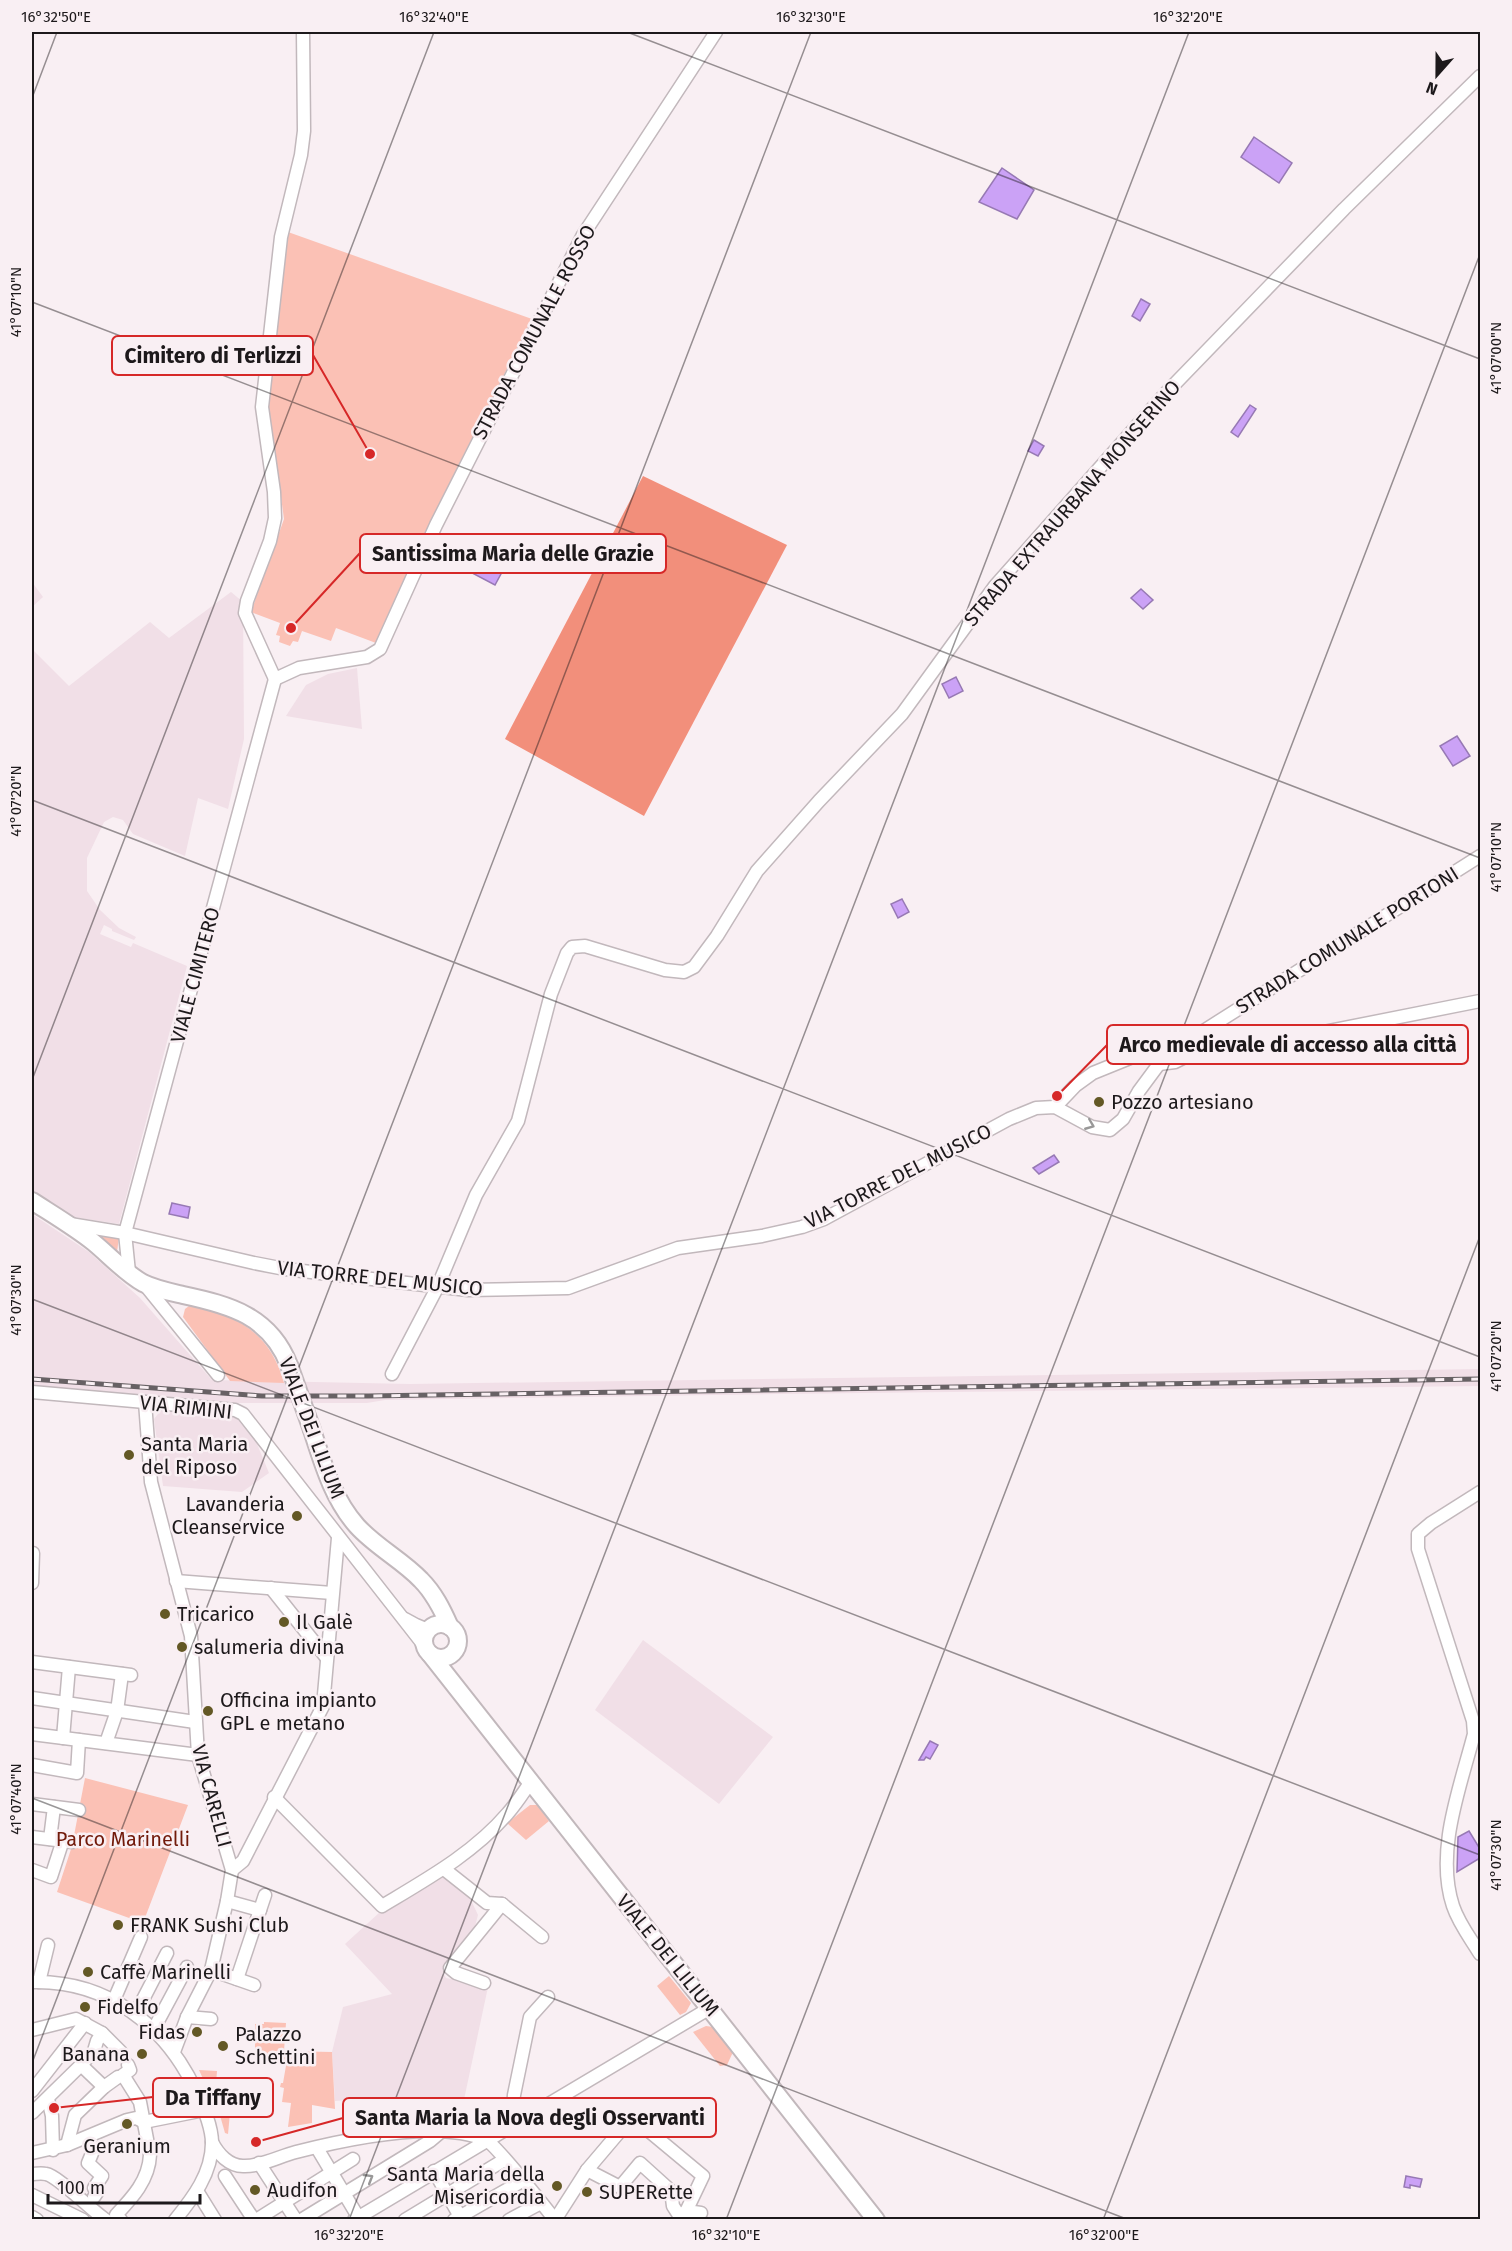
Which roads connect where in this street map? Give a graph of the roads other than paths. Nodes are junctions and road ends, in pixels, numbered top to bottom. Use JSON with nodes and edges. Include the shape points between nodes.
{"nodes":[{"id":1,"x":303,"y":32,"type":"edge"},
{"id":2,"x":716,"y":32,"type":"edge"},
{"id":3,"x":1480,"y":76,"type":"edge"},
{"id":4,"x":275,"y":680,"type":"junction"},
{"id":5,"x":1480,"y":855,"type":"edge"},
{"id":6,"x":1480,"y":1001,"type":"edge"},
{"id":7,"x":1182,"y":1040,"type":"junction"},
{"id":8,"x":1153,"y":1049,"type":"junction"},
{"id":9,"x":1190,"y":1054,"type":"junction"},
{"id":10,"x":1159,"y":1064,"type":"junction"},
{"id":11,"x":1055,"y":1107,"type":"junction"},
{"id":12,"x":32,"y":1201,"type":"edge"},
{"id":13,"x":67,"y":1224,"type":"junction"},
{"id":14,"x":125,"y":1233,"type":"junction"},
{"id":15,"x":129,"y":1272,"type":"junction"},
{"id":16,"x":144,"y":1283,"type":"junction"},
{"id":17,"x":437,"y":1288,"type":"junction"},
{"id":18,"x":392,"y":1374,"type":"dead end"},
{"id":19,"x":218,"y":1375,"type":"dead end"},
{"id":20,"x":32,"y":1392,"type":"edge"},
{"id":21,"x":145,"y":1402,"type":"junction"},
{"id":22,"x":1480,"y":1492,"type":"edge"},
{"id":23,"x":338,"y":1538,"type":"junction"},
{"id":24,"x":33,"y":1553,"type":"edge"},
{"id":25,"x":176,"y":1581,"type":"junction"},
{"id":26,"x":32,"y":1583,"type":"edge"},
{"id":27,"x":427,"y":1587,"type":"junction"},
{"id":28,"x":271,"y":1588,"type":"junction"},
{"id":29,"x":332,"y":1593,"type":"junction"},
{"id":30,"x":391,"y":1606,"type":"junction"},
{"id":31,"x":450,"y":1627,"type":"junction"},
{"id":32,"x":430,"y":1628,"type":"junction"},
{"id":33,"x":428,"y":1651,"type":"junction"},
{"id":34,"x":452,"y":1654,"type":"junction"},
{"id":35,"x":326,"y":1657,"type":"junction"},
{"id":36,"x":32,"y":1662,"type":"edge"},
{"id":37,"x":69,"y":1667,"type":"junction"},
{"id":38,"x":460,"y":1691,"type":"junction"},
{"id":39,"x":32,"y":1698,"type":"edge"},
{"id":40,"x":66,"y":1703,"type":"junction"},
{"id":41,"x":117,"y":1711,"type":"junction"},
{"id":42,"x":195,"y":1722,"type":"junction"},
{"id":43,"x":32,"y":1734,"type":"edge"},
{"id":44,"x":63,"y":1738,"type":"junction"},
{"id":45,"x":79,"y":1740,"type":"junction"},
{"id":46,"x":106,"y":1743,"type":"junction"},
{"id":47,"x":198,"y":1755,"type":"junction"},
{"id":48,"x":32,"y":1766,"type":"edge"},
{"id":49,"x":530,"y":1783,"type":"junction"},
{"id":50,"x":274,"y":1797,"type":"junction"},
{"id":51,"x":32,"y":1804,"type":"edge"},
{"id":52,"x":54,"y":1807,"type":"junction"},
{"id":53,"x":79,"y":1810,"type":"dead end"},
{"id":54,"x":32,"y":1837,"type":"edge"},
{"id":55,"x":62,"y":1840,"type":"junction"},
{"id":56,"x":444,"y":1869,"type":"junction"},
{"id":57,"x":32,"y":1870,"type":"edge"},
{"id":58,"x":231,"y":1870,"type":"junction"},
{"id":59,"x":265,"y":1895,"type":"dead end"},
{"id":60,"x":227,"y":1901,"type":"junction"},
{"id":61,"x":502,"y":1904,"type":"junction"},
{"id":62,"x":260,"y":1910,"type":"junction"},
{"id":63,"x":141,"y":1937,"type":"dead end"},
{"id":64,"x":542,"y":1937,"type":"dead end"},
{"id":65,"x":48,"y":1945,"type":"dead end"},
{"id":66,"x":166,"y":1953,"type":"dead end"},
{"id":67,"x":1480,"y":1954,"type":"edge"},
{"id":68,"x":187,"y":1967,"type":"dead end"},
{"id":69,"x":211,"y":1970,"type":"junction"},
{"id":70,"x":237,"y":1979,"type":"junction"},
{"id":71,"x":35,"y":1982,"type":"edge"},
{"id":72,"x":484,"y":1983,"type":"dead end"},
{"id":73,"x":254,"y":1985,"type":"dead end"},
{"id":74,"x":548,"y":1996,"type":"dead end"},
{"id":75,"x":114,"y":2000,"type":"junction"},
{"id":76,"x":710,"y":2008,"type":"junction"},
{"id":77,"x":136,"y":2013,"type":"junction"},
{"id":78,"x":187,"y":2018,"type":"junction"},
{"id":79,"x":211,"y":2019,"type":"dead end"},
{"id":80,"x":85,"y":2023,"type":"junction"},
{"id":81,"x":157,"y":2023,"type":"dead end"},
{"id":82,"x":32,"y":2030,"type":"edge"},
{"id":83,"x":102,"y":2033,"type":"junction"},
{"id":84,"x":121,"y":2052,"type":"dead end"},
{"id":85,"x":174,"y":2052,"type":"junction"},
{"id":86,"x":128,"y":2065,"type":"dead end"},
{"id":87,"x":81,"y":2066,"type":"junction"},
{"id":88,"x":118,"y":2077,"type":"dead end"},
{"id":89,"x":104,"y":2087,"type":"junction"},
{"id":90,"x":32,"y":2091,"type":"edge"},
{"id":91,"x":48,"y":2099,"type":"junction"},
{"id":92,"x":32,"y":2114,"type":"edge"},
{"id":93,"x":206,"y":2114,"type":"junction"},
{"id":94,"x":522,"y":2120,"type":"junction"},
{"id":95,"x":144,"y":2122,"type":"junction"},
{"id":96,"x":443,"y":2130,"type":"junction"},
{"id":97,"x":488,"y":2140,"type":"junction"},
{"id":98,"x":89,"y":2141,"type":"junction"},
{"id":99,"x":212,"y":2142,"type":"junction"},
{"id":100,"x":67,"y":2145,"type":"junction"},
{"id":101,"x":317,"y":2148,"type":"junction"},
{"id":102,"x":53,"y":2150,"type":"junction"},
{"id":103,"x":32,"y":2153,"type":"edge"},
{"id":104,"x":353,"y":2159,"type":"dead end"},
{"id":105,"x":504,"y":2160,"type":"junction"},
{"id":106,"x":260,"y":2163,"type":"junction"},
{"id":107,"x":245,"y":2167,"type":"junction"},
{"id":108,"x":587,"y":2170,"type":"junction"},
{"id":109,"x":434,"y":2171,"type":"junction"},
{"id":110,"x":332,"y":2172,"type":"junction"},
{"id":111,"x":32,"y":2174,"type":"edge"},
{"id":112,"x":225,"y":2176,"type":"junction"},
{"id":113,"x":203,"y":2179,"type":"junction"},
{"id":114,"x":522,"y":2181,"type":"junction"},
{"id":115,"x":197,"y":2191,"type":"junction"},
{"id":116,"x":345,"y":2193,"type":"junction"},
{"id":117,"x":32,"y":2195,"type":"edge"},
{"id":118,"x":448,"y":2195,"type":"junction"},
{"id":119,"x":94,"y":2197,"type":"dead end"},
{"id":120,"x":285,"y":2202,"type":"junction"},
{"id":121,"x":541,"y":2203,"type":"junction"},
{"id":122,"x":701,"y":2213,"type":"dead end"},
{"id":123,"x":32,"y":2217,"type":"edge"},
{"id":124,"x":684,"y":2217,"type":"edge"},
{"id":125,"x":458,"y":2218,"type":"edge"},
{"id":126,"x":357,"y":2219,"type":"edge"},
{"id":127,"x":37,"y":2220,"type":"edge"},
{"id":128,"x":83,"y":2220,"type":"edge"},
{"id":129,"x":105,"y":2220,"type":"edge"},
{"id":130,"x":121,"y":2220,"type":"edge"},
{"id":131,"x":175,"y":2220,"type":"edge"},
{"id":132,"x":215,"y":2220,"type":"edge"},
{"id":133,"x":255,"y":2220,"type":"edge"},
{"id":134,"x":298,"y":2220,"type":"edge"},
{"id":135,"x":405,"y":2220,"type":"edge"},
{"id":136,"x":509,"y":2220,"type":"edge"},
{"id":137,"x":555,"y":2220,"type":"edge"},
{"id":138,"x":876,"y":2220,"type":"edge"}],
"edges":[{"from":1,"to":4,"type":"street","via":[[304,131],[281,237],[262,407],[275,518],[246,613]]},
{"from":2,"to":4,"type":"street","name":"STRADA COMUNALE ROSSO","via":[[583,235],[436,525],[380,648],[367,657],[299,668]]},
{"from":3,"to":17,"type":"street","name":"STRADA EXTRAURBANA MONSERINO","via":[[1344,208],[1166,393],[995,586],[902,714],[757,872],[694,967],[684,972],[665,970],[585,946],[572,947],[551,993],[518,1121],[476,1195]]},
{"from":4,"to":14,"type":"street","name":"VIALE CIMITERO"},
{"from":5,"to":7,"type":"street","name":"STRADA COMUNALE PORTONI","via":[[1194,1037]]},
{"from":6,"to":9,"type":"street","via":[[1198,1058]]},
{"from":7,"to":8,"type":"street","name":"STRADA COMUNALE PORTONI"},
{"from":7,"to":9,"type":"street"},
{"from":8,"to":10,"type":"street"},
{"from":8,"to":11,"type":"street","name":"STRADA COMUNALE PORTONI","via":[[1093,1073]]},
{"from":9,"to":10,"type":"street","via":[[1175,1062]]},
{"from":11,"to":10,"type":"street","one_way":true,"via":[[1092,1127],[1110,1130],[1123,1119]]},
{"from":11,"to":17,"type":"street","name":"VIA TORRE DEL MUSICO","via":[[1036,1108],[1009,1119],[824,1219],[802,1227],[678,1248],[568,1288]]},
{"from":12,"to":13,"type":"main road","name":"VIALE DEI LILIUM"},
{"from":13,"to":14,"type":"street","name":"VIA TORRE DEL MUSICO"},
{"from":13,"to":15,"type":"main road","name":"VIALE DEI LILIUM"},
{"from":14,"to":15,"type":"street","name":"VIALE CIMITERO"},
{"from":14,"to":17,"type":"street","name":"VIA TORRE DEL MUSICO","via":[[254,1263]]},
{"from":15,"to":16,"type":"main road","name":"VIALE DEI LILIUM"},
{"from":16,"to":19,"type":"street"},
{"from":16,"to":27,"type":"main road","name":"VIALE DEI LILIUM","bridge":true,"via":[[222,1304],[246,1314],[272,1336],[289,1365],[334,1492],[370,1538]]},
{"from":17,"to":18,"type":"street"},
{"from":20,"to":21,"type":"street","name":"VIA RIMINI"},
{"from":21,"to":23,"type":"street","name":"VIA RIMINI","via":[[243,1414]]},
{"from":21,"to":25,"type":"street","name":"VIA CARELLI","via":[[151,1482]]},
{"from":22,"to":67,"type":"street","via":[[1418,1534],[1418,1549],[1473,1721],[1474,1734],[1448,1840],[1446,1872],[1453,1905]]},
{"from":23,"to":29,"type":"street"},
{"from":23,"to":30,"type":"street","name":"VIA RIMINI"},
{"from":24,"to":26,"type":"street"},
{"from":25,"to":28,"type":"street"},
{"from":25,"to":42,"type":"street","name":"VIA CARELLI","via":[[191,1636]]},
{"from":27,"to":31,"type":"main road","name":"VIALE DEI LILIUM"},
{"from":27,"to":32,"type":"main road","via":[[432,1605]]},
{"from":28,"to":29,"type":"street"},
{"from":28,"to":35,"type":"street"},
{"from":29,"to":35,"type":"street"},
{"from":30,"to":32,"type":"street","name":"VIA RIMINI","via":[[411,1623]]},
{"from":30,"to":33,"type":"street","name":"VIA RIMINI"},
{"from":31,"to":32,"type":"main road","via":[[440,1624]]},
{"from":31,"to":34,"type":"main road","name":"VIALE DEI LILIUM","via":[[457,1640]]},
{"from":32,"to":33,"type":"main road","via":[[424,1639]]},
{"from":33,"to":34,"type":"main road","via":[[441,1658]]},
{"from":33,"to":38,"type":"main road","name":"VIALE DEI LILIUM"},
{"from":34,"to":38,"type":"main road","name":"VIALE DEI LILIUM","via":[[451,1671]]},
{"from":35,"to":50,"type":"street","via":[[323,1706]]},
{"from":36,"to":37,"type":"street"},
{"from":37,"to":40,"type":"street"},
{"from":37,"to":41,"type":"street","via":[[127,1675]]},
{"from":38,"to":49,"type":"main road","name":"VIALE DEI LILIUM"},
{"from":39,"to":40,"type":"street"},
{"from":40,"to":41,"type":"street"},
{"from":40,"to":44,"type":"street"},
{"from":41,"to":42,"type":"street"},
{"from":41,"to":46,"type":"street"},
{"from":42,"to":47,"type":"street","name":"VIA CARELLI"},
{"from":43,"to":44,"type":"street"},
{"from":44,"to":45,"type":"street"},
{"from":45,"to":46,"type":"street"},
{"from":45,"to":48,"type":"street","via":[[77,1773]]},
{"from":46,"to":47,"type":"street"},
{"from":47,"to":58,"type":"street","name":"VIA CARELLI"},
{"from":49,"to":56,"type":"street","via":[[508,1813]]},
{"from":49,"to":76,"type":"main road","name":"VIALE DEI LILIUM"},
{"from":50,"to":56,"type":"street","via":[[382,1906]]},
{"from":50,"to":58,"type":"street","via":[[243,1860]]},
{"from":51,"to":52,"type":"street"},
{"from":52,"to":53,"type":"street"},
{"from":52,"to":55,"type":"street"},
{"from":54,"to":55,"type":"street"},
{"from":55,"to":57,"type":"street","via":[[51,1877]]},
{"from":56,"to":61,"type":"street","via":[[487,1903]]},
{"from":58,"to":60,"type":"street"},
{"from":59,"to":62,"type":"street"},
{"from":60,"to":62,"type":"street"},
{"from":60,"to":69,"type":"street"},
{"from":61,"to":64,"type":"street"},
{"from":61,"to":72,"type":"street","via":[[450,1968]]},
{"from":62,"to":70,"type":"street"},
{"from":63,"to":75,"type":"street"},
{"from":65,"to":71,"type":"street"},
{"from":66,"to":77,"type":"street"},
{"from":68,"to":81,"type":"street"},
{"from":69,"to":70,"type":"street"},
{"from":69,"to":78,"type":"street","via":[[207,1991]]},
{"from":70,"to":73,"type":"street"},
{"from":71,"to":75,"type":"street","via":[[89,1990]]},
{"from":74,"to":94,"type":"street","via":[[530,2017],[513,2107]]},
{"from":75,"to":77,"type":"street"},
{"from":76,"to":94,"type":"street"},
{"from":76,"to":138,"type":"main road","name":"VIALE DEI LILIUM"},
{"from":77,"to":85,"type":"street"},
{"from":78,"to":79,"type":"street"},
{"from":78,"to":85,"type":"street"},
{"from":80,"to":82,"type":"street","via":[[73,2019]]},
{"from":80,"to":83,"type":"street"},
{"from":80,"to":90,"type":"street"},
{"from":83,"to":84,"type":"street"},
{"from":83,"to":87,"type":"street"},
{"from":85,"to":93,"type":"street"},
{"from":86,"to":95,"type":"street","via":[[130,2070],[123,2075],[140,2102]]},
{"from":87,"to":89,"type":"street"},
{"from":87,"to":91,"type":"street"},
{"from":88,"to":89,"type":"street"},
{"from":89,"to":100,"type":"street","via":[[75,2115]]},
{"from":91,"to":92,"type":"street"},
{"from":91,"to":102,"type":"street"},
{"from":93,"to":95,"type":"street"},
{"from":93,"to":99,"type":"street"},
{"from":94,"to":97,"type":"street"},
{"from":95,"to":98,"type":"street","via":[[136,2118],[127,2120],[107,2127]]},
{"from":95,"to":130,"type":"street","via":[[150,2163],[141,2184],[116,2215]]},
{"from":96,"to":97,"type":"street"},
{"from":96,"to":101,"type":"street"},
{"from":116,"to":96,"type":"street","one_way":true},
{"from":97,"to":105,"type":"street"},
{"from":97,"to":109,"type":"street"},
{"from":98,"to":100,"type":"street"},
{"from":98,"to":119,"type":"street","via":[[93,2151],[88,2163],[102,2176],[94,2188],[98,2191]]},
{"from":99,"to":107,"type":"street","via":[[226,2160]]},
{"from":99,"to":113,"type":"street"},
{"from":100,"to":102,"type":"street"},
{"from":101,"to":106,"type":"street"},
{"from":101,"to":110,"type":"street"},
{"from":102,"to":103,"type":"street"},
{"from":104,"to":110,"type":"street"},
{"from":105,"to":114,"type":"street"},
{"from":105,"to":118,"type":"street"},
{"from":106,"to":107,"type":"street"},
{"from":106,"to":120,"type":"street"},
{"from":107,"to":112,"type":"street"},
{"from":108,"to":124,"type":"street","via":[[620,2187],[640,2163],[671,2191],[673,2206]]},
{"from":108,"to":124,"type":"street","via":[[632,2117],[703,2176]]},
{"from":108,"to":137,"type":"street"},
{"from":109,"to":118,"type":"street"},
{"from":109,"to":126,"type":"street"},
{"from":110,"to":116,"type":"street"},
{"from":110,"to":120,"type":"street"},
{"from":111,"to":129,"type":"street","via":[[58,2179]]},
{"from":112,"to":113,"type":"street"},
{"from":112,"to":133,"type":"street"},
{"from":113,"to":115,"type":"street"},
{"from":114,"to":121,"type":"street"},
{"from":114,"to":125,"type":"street"},
{"from":115,"to":131,"type":"street"},
{"from":115,"to":132,"type":"street"},
{"from":116,"to":126,"type":"street"},
{"from":116,"to":134,"type":"street"},
{"from":117,"to":128,"type":"street"},
{"from":118,"to":125,"type":"street"},
{"from":118,"to":135,"type":"street"},
{"from":120,"to":133,"type":"street"},
{"from":120,"to":134,"type":"street"},
{"from":121,"to":136,"type":"street"},
{"from":121,"to":137,"type":"street"},
{"from":122,"to":124,"type":"street"},
{"from":123,"to":127,"type":"street"}]}
